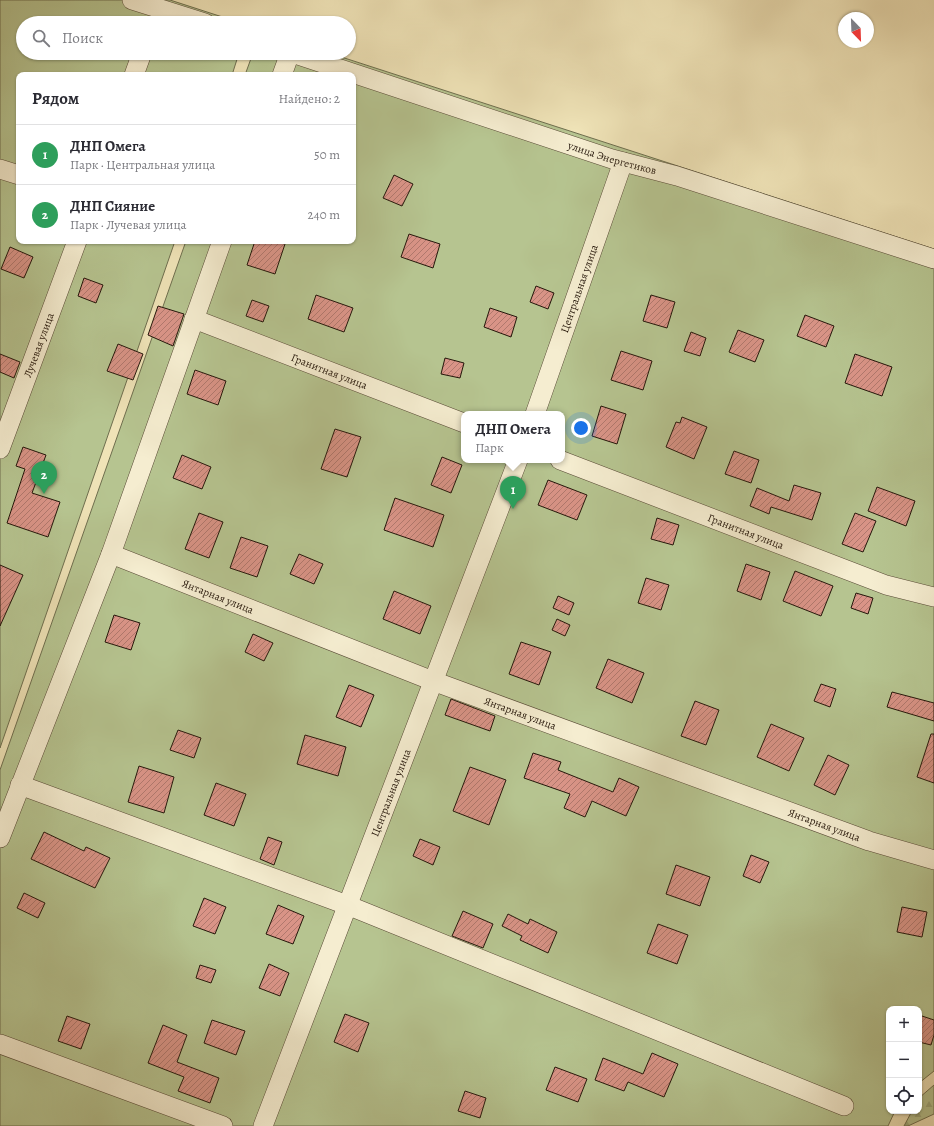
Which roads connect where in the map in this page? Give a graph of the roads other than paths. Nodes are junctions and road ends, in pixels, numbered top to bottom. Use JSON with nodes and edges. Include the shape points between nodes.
{"nodes":[{"id":1,"x":132,"y":0,"type":"edge"},
{"id":2,"x":154,"y":16,"type":"edge"},
{"id":3,"x":139,"y":60,"type":"edge"},
{"id":4,"x":288,"y":60,"type":"edge"},
{"id":5,"x":312,"y":60,"type":"edge"},
{"id":6,"x":135,"y":72,"type":"edge"},
{"id":7,"x":283,"y":72,"type":"edge"},
{"id":8,"x":349,"y":72,"type":"edge"},
{"id":9,"x":356,"y":74,"type":"edge"},
{"id":10,"x":622,"y":162,"type":"junction"},
{"id":11,"x":0,"y":169,"type":"edge"},
{"id":12,"x":16,"y":174,"type":"edge"},
{"id":13,"x":75,"y":244,"type":"edge"},
{"id":14,"x":221,"y":244,"type":"edge"},
{"id":15,"x":934,"y":259,"type":"edge"},
{"id":16,"x":194,"y":319,"type":"junction"},
{"id":17,"x":536,"y":411,"type":"edge"},
{"id":18,"x":461,"y":422,"type":"edge"},
{"id":19,"x":0,"y":449,"type":"edge"},
{"id":20,"x":565,"y":462,"type":"edge"},
{"id":21,"x":517,"y":463,"type":"edge"},
{"id":22,"x":111,"y":554,"type":"junction"},
{"id":23,"x":934,"y":597,"type":"edge"},
{"id":24,"x":432,"y":681,"type":"junction"},
{"id":25,"x":20,"y":785,"type":"junction"},
{"id":26,"x":0,"y":838,"type":"edge"},
{"id":27,"x":934,"y":860,"type":"edge"},
{"id":28,"x":347,"y":905,"type":"junction"},
{"id":29,"x":0,"y":1044,"type":"edge"},
{"id":30,"x":844,"y":1106,"type":"dead end"},
{"id":31,"x":223,"y":1126,"type":"edge"},
{"id":32,"x":263,"y":1126,"type":"edge"}],
"edges":[{"from":1,"to":2,"type":"street"},
{"from":3,"to":6,"type":"street"},
{"from":4,"to":7,"type":"street"},
{"from":5,"to":8,"type":"street","name":"улица Энергетиков"},
{"from":9,"to":10,"type":"street","name":"улица Энергетиков"},
{"from":10,"to":15,"type":"street","name":"улица Энергетиков","via":[[676,176]]},
{"from":10,"to":17,"type":"street","name":"Центральная улица"},
{"from":11,"to":12,"type":"street"},
{"from":13,"to":19,"type":"street","name":"Лучевая улица"},
{"from":14,"to":16,"type":"street"},
{"from":16,"to":18,"type":"street","name":"Гранитная улица"},
{"from":16,"to":22,"type":"street"},
{"from":20,"to":23,"type":"street","name":"Гранитная улица","via":[[886,585]]},
{"from":21,"to":24,"type":"street","name":"Центральная улица"},
{"from":22,"to":24,"type":"street","name":"Янтарная улица"},
{"from":22,"to":25,"type":"street"},
{"from":24,"to":27,"type":"street","name":"Янтарная улица","via":[[869,841]]},
{"from":24,"to":28,"type":"street","name":"Центральная улица"},
{"from":25,"to":26,"type":"street"},
{"from":25,"to":28,"type":"street"},
{"from":28,"to":30,"type":"street"},
{"from":28,"to":32,"type":"street","name":"Центральная улица"},
{"from":29,"to":31,"type":"street"}]}
